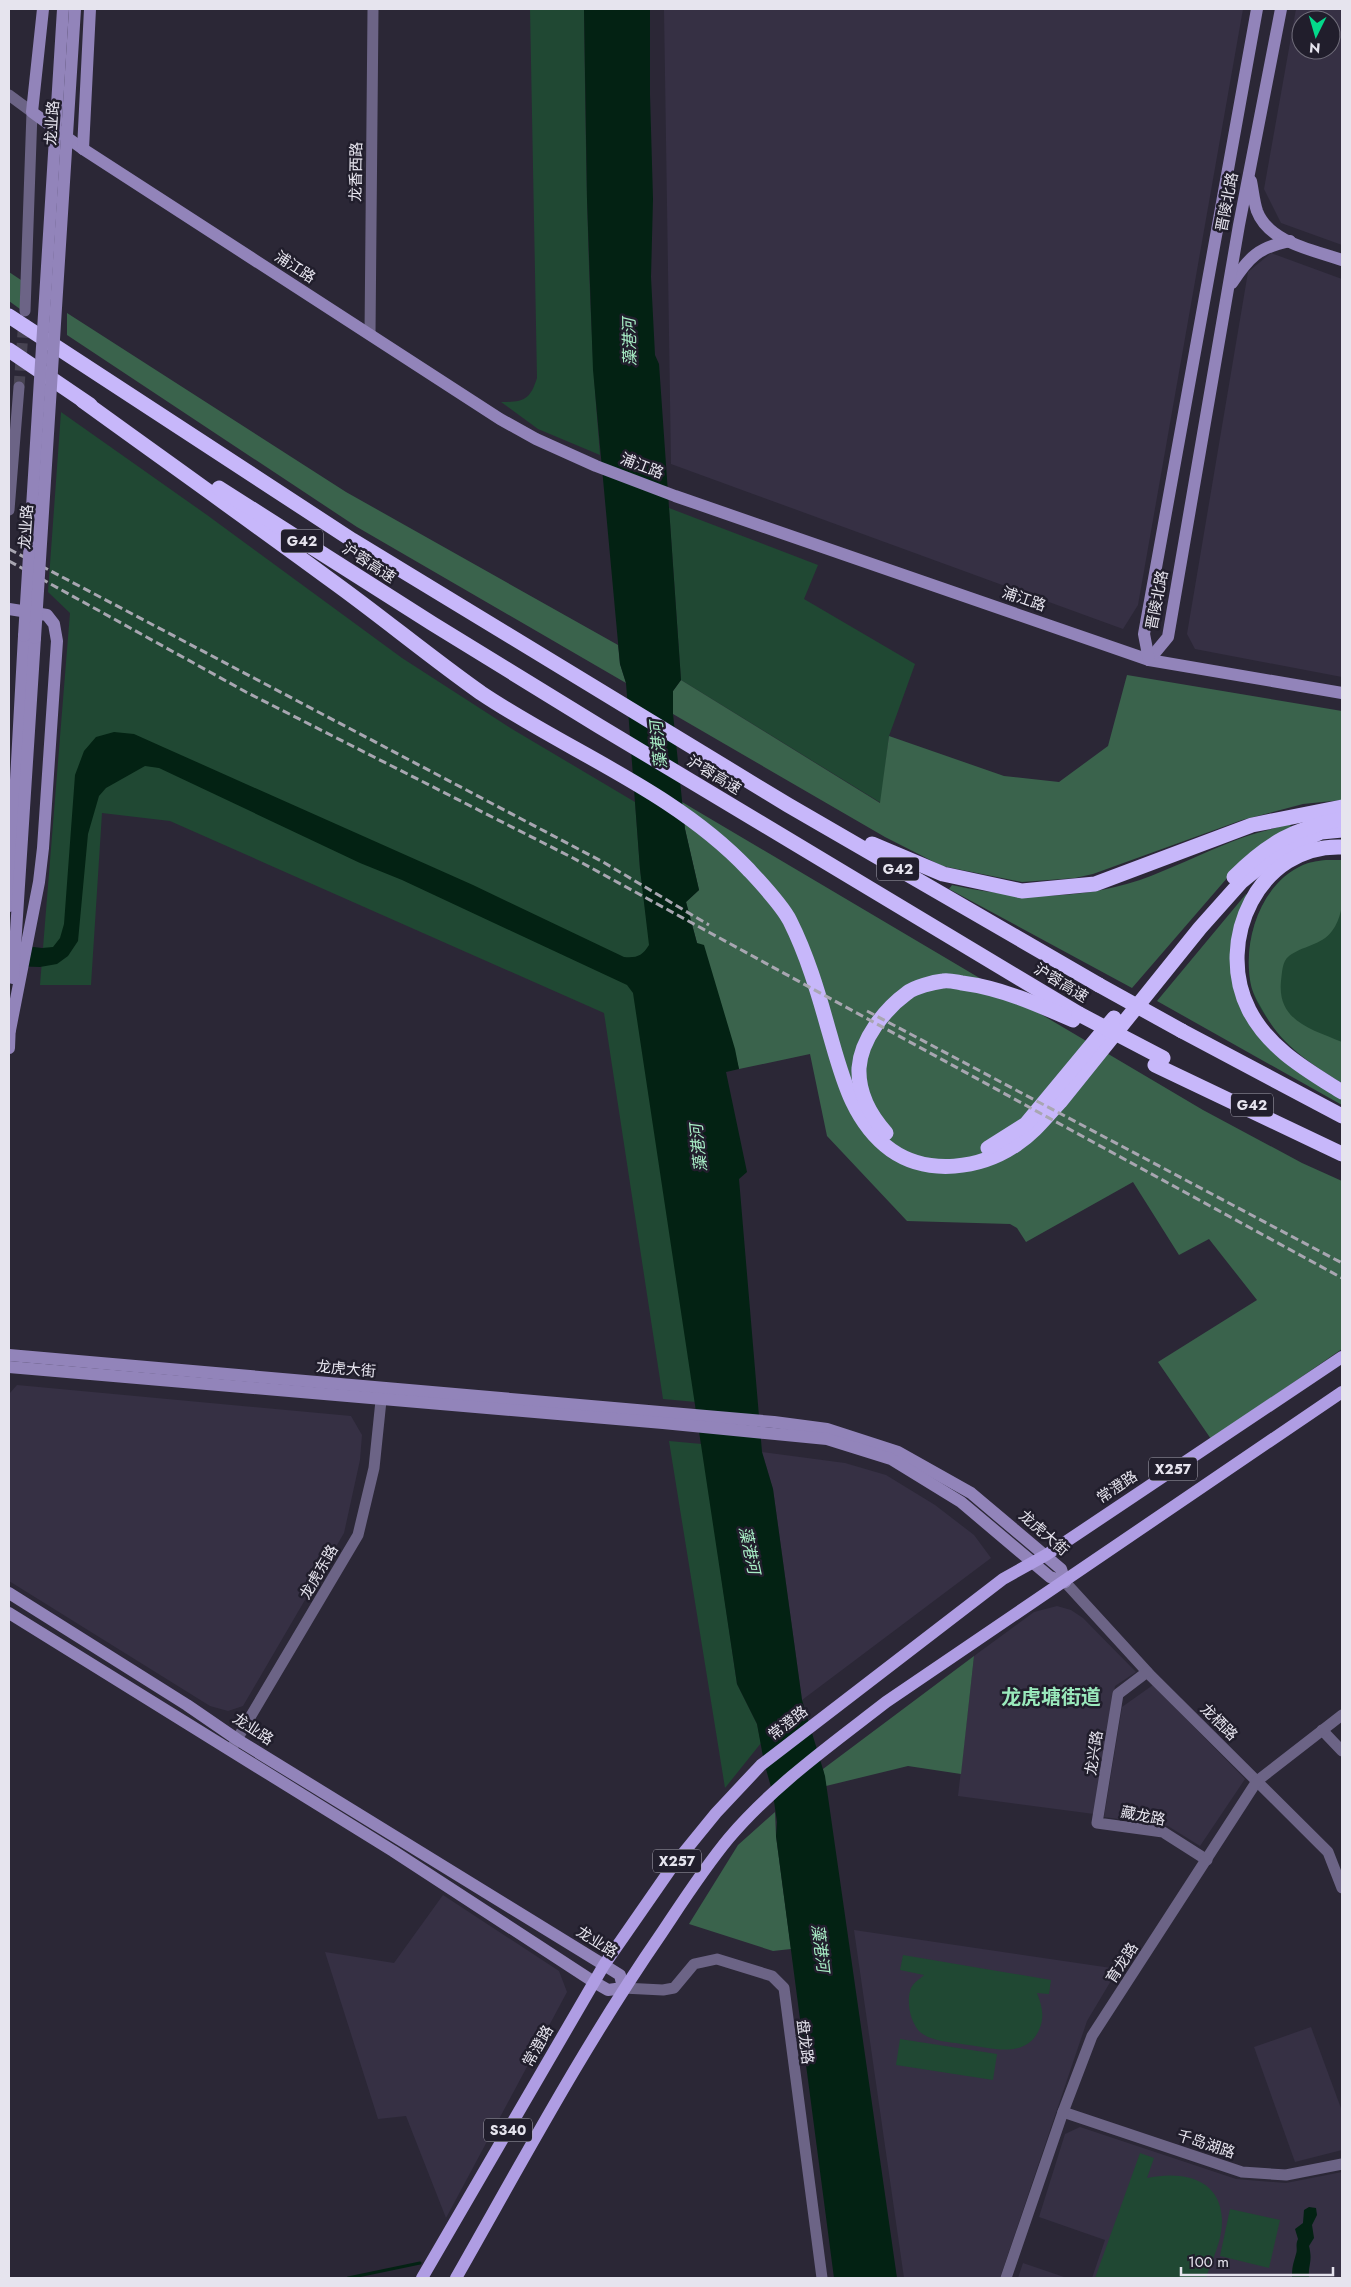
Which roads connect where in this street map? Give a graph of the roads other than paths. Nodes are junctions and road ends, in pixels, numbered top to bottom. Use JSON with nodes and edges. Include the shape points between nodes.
{"nodes":[{"id":1,"x":43,"y":9,"type":"edge"},
{"id":2,"x":63,"y":9,"type":"edge"},
{"id":3,"x":76,"y":9,"type":"edge"},
{"id":4,"x":90,"y":9,"type":"edge"},
{"id":5,"x":373,"y":9,"type":"edge"},
{"id":6,"x":1256,"y":9,"type":"edge"},
{"id":7,"x":1281,"y":9,"type":"edge"},
{"id":8,"x":9,"y":95,"type":"edge"},
{"id":9,"x":32,"y":112,"type":"junction"},
{"id":10,"x":83,"y":149,"type":"junction"},
{"id":11,"x":1250,"y":172,"type":"junction"},
{"id":12,"x":1290,"y":241,"type":"junction"},
{"id":13,"x":1342,"y":260,"type":"edge"},
{"id":14,"x":1229,"y":287,"type":"junction"},
{"id":15,"x":24,"y":311,"type":"tunnel mouth"},
{"id":16,"x":9,"y":316,"type":"edge"},
{"id":17,"x":370,"y":335,"type":"junction"},
{"id":18,"x":9,"y":350,"type":"edge"},
{"id":19,"x":19,"y":387,"type":"tunnel mouth"},
{"id":20,"x":83,"y":400,"type":"junction"},
{"id":21,"x":9,"y":510,"type":"edge"},
{"id":22,"x":9,"y":609,"type":"edge"},
{"id":23,"x":29,"y":637,"type":"junction"},
{"id":24,"x":1149,"y":660,"type":"junction"},
{"id":25,"x":1342,"y":693,"type":"edge"},
{"id":26,"x":698,"y":748,"type":"junction"},
{"id":27,"x":1342,"y":807,"type":"edge"},
{"id":28,"x":1342,"y":818,"type":"edge"},
{"id":29,"x":1342,"y":830,"type":"edge"},
{"id":30,"x":1342,"y":847,"type":"edge"},
{"id":31,"x":9,"y":906,"type":"edge"},
{"id":32,"x":22,"y":936,"type":"junction"},
{"id":33,"x":1076,"y":1017,"type":"junction"},
{"id":34,"x":10,"y":1030,"type":"edge"},
{"id":35,"x":9,"y":1048,"type":"edge"},
{"id":36,"x":1342,"y":1092,"type":"edge"},
{"id":37,"x":1342,"y":1116,"type":"edge"},
{"id":38,"x":1342,"y":1153,"type":"edge"},
{"id":39,"x":9,"y":1355,"type":"edge"},
{"id":40,"x":1342,"y":1357,"type":"edge"},
{"id":41,"x":9,"y":1367,"type":"edge"},
{"id":42,"x":1342,"y":1392,"type":"edge"},
{"id":43,"x":382,"y":1395,"type":"junction"},
{"id":44,"x":775,"y":1428,"type":"junction"},
{"id":45,"x":1046,"y":1555,"type":"junction"},
{"id":46,"x":1033,"y":1562,"type":"junction"},
{"id":47,"x":1065,"y":1582,"type":"junction"},
{"id":48,"x":9,"y":1593,"type":"edge"},
{"id":49,"x":9,"y":1613,"type":"edge"},
{"id":50,"x":1147,"y":1672,"type":"junction"},
{"id":51,"x":1342,"y":1715,"type":"edge"},
{"id":52,"x":1322,"y":1730,"type":"junction"},
{"id":53,"x":238,"y":1740,"type":"junction"},
{"id":54,"x":230,"y":1751,"type":"junction"},
{"id":55,"x":1342,"y":1751,"type":"edge"},
{"id":56,"x":1257,"y":1781,"type":"junction"},
{"id":57,"x":1097,"y":1823,"type":"joint"},
{"id":58,"x":1207,"y":1860,"type":"junction"},
{"id":59,"x":1342,"y":1888,"type":"edge"},
{"id":60,"x":604,"y":1965,"type":"junction"},
{"id":61,"x":594,"y":1982,"type":"junction"},
{"id":62,"x":623,"y":1988,"type":"junction"},
{"id":63,"x":1063,"y":2112,"type":"junction"},
{"id":64,"x":1342,"y":2164,"type":"edge"},
{"id":65,"x":422,"y":2278,"type":"edge"},
{"id":66,"x":456,"y":2278,"type":"edge"},
{"id":67,"x":822,"y":2278,"type":"edge"},
{"id":68,"x":1006,"y":2278,"type":"edge"}],
"edges":[{"from":1,"to":9,"type":"street"},
{"from":2,"to":23,"type":"street","name":"龙业路","bridge":true},
{"from":3,"to":23,"type":"street","name":"龙业路","bridge":true},
{"from":4,"to":10,"type":"street"},
{"from":5,"to":17,"type":"street","name":"龙香西路"},
{"from":6,"to":24,"type":"street","name":"晋陵北路","via":[[1144,634]]},
{"from":7,"to":11,"type":"street","name":"晋陵北路"},
{"from":8,"to":9,"type":"street","name":"浦江路"},
{"from":9,"to":10,"type":"street","name":"浦江路"},
{"from":9,"to":15,"type":"street"},
{"from":10,"to":17,"type":"street","name":"浦江路"},
{"from":11,"to":12,"type":"street","via":[[1258,213],[1271,231]]},
{"from":11,"to":14,"type":"street","name":"晋陵北路"},
{"from":12,"to":13,"type":"street"},
{"from":12,"to":14,"type":"street","via":[[1255,253]]},
{"from":14,"to":24,"type":"street","name":"晋陵北路","via":[[1168,637]]},
{"from":16,"to":26,"type":"highway","name":"沪蓉高速","number":"G42","via":[[352,540]]},
{"from":17,"to":24,"type":"street","name":"浦江路","via":[[536,439],[596,466]]},
{"from":18,"to":20,"type":"highway","name":"沪蓉高速","number":"G42"},
{"from":19,"to":21,"type":"street"},
{"from":20,"to":29,"type":"highway","via":[[481,692],[541,730],[601,762],[694,822],[747,868],[789,918],[814,978],[846,1085],[863,1122],[892,1150],[910,1160],[925,1165],[956,1167],[1016,1145],[1036,1129],[1241,882],[1280,849],[1321,832]]},
{"from":20,"to":33,"type":"highway","name":"沪蓉高速","number":"G42","via":[[425,619]]},
{"from":22,"to":32,"type":"street","via":[[47,615],[54,624],[57,641],[43,848]]},
{"from":23,"to":31,"type":"street","name":"龙业路"},
{"from":23,"to":32,"type":"street","name":"龙业路"},
{"from":24,"to":25,"type":"street","name":"浦江路"},
{"from":26,"to":27,"type":"highway","via":[[871,844],[943,874],[1022,891],[1095,884],[1252,825]]},
{"from":26,"to":37,"type":"highway","name":"沪蓉高速","number":"G42","bridge":true,"via":[[1099,985]]},
{"from":28,"to":33,"type":"highway","via":[[1293,832],[1255,856],[1193,924],[1026,1124],[1003,1140],[964,1156],[944,1158],[921,1154],[886,1133],[873,1118],[864,1099],[859,1068],[864,1047],[881,1018],[908,992],[943,981],[975,985]]},
{"from":30,"to":36,"type":"highway","via":[[1322,848],[1298,855],[1262,883],[1238,934],[1237,956],[1242,994],[1260,1029],[1290,1059]]},
{"from":32,"to":34,"type":"street","name":"龙业路"},
{"from":33,"to":38,"type":"highway","name":"沪蓉高速","number":"G42","bridge":true},
{"from":34,"to":35,"type":"street","name":"龙业路"},
{"from":39,"to":43,"type":"street","name":"龙虎大街"},
{"from":40,"to":45,"type":"main road","name":"常澄路","number":"X257"},
{"from":41,"to":43,"type":"street","name":"龙虎大街"},
{"from":42,"to":47,"type":"main road","number":"X257"},
{"from":43,"to":44,"type":"street","name":"龙虎大街"},
{"from":43,"to":53,"type":"street","name":"龙虎东路","via":[[374,1468],[358,1535]]},
{"from":44,"to":45,"type":"street","name":"龙虎大街","via":[[827,1429],[898,1452],[971,1493]]},
{"from":44,"to":46,"type":"street","name":"龙虎大街","via":[[827,1439],[891,1460],[961,1502]]},
{"from":45,"to":46,"type":"main road","name":"常澄路","number":"X257"},
{"from":45,"to":47,"type":"street","name":"龙虎大街","via":[[1062,1569]]},
{"from":46,"to":47,"type":"street","name":"龙虎大街","via":[[1050,1577]]},
{"from":46,"to":60,"type":"main road","name":"常澄路","number":"X257","via":[[1003,1579],[761,1765],[672,1867]]},
{"from":47,"to":50,"type":"street","name":"龙栖路"},
{"from":47,"to":62,"type":"main road","number":"X257","via":[[886,1702],[769,1797],[724,1845]]},
{"from":48,"to":53,"type":"street","name":"龙业路"},
{"from":49,"to":54,"type":"street","name":"龙业路"},
{"from":50,"to":56,"type":"street","name":"龙栖路"},
{"from":50,"to":57,"type":"street","name":"龙兴路","via":[[1118,1694]]},
{"from":51,"to":52,"type":"street","name":"育龙路"},
{"from":52,"to":55,"type":"street"},
{"from":52,"to":56,"type":"street","name":"育龙路"},
{"from":53,"to":54,"type":"street","name":"龙虎东路"},
{"from":53,"to":60,"type":"street","name":"龙业路"},
{"from":54,"to":61,"type":"street","name":"龙业路","via":[[393,1851]]},
{"from":56,"to":58,"type":"street","name":"育龙路"},
{"from":56,"to":59,"type":"street","name":"龙栖路","via":[[1328,1852]]},
{"from":57,"to":58,"type":"street","name":"藏龙路","via":[[1163,1832]]},
{"from":58,"to":63,"type":"street","name":"育龙路","via":[[1092,2036]]},
{"from":60,"to":61,"type":"main road","name":"常澄路"},
{"from":60,"to":62,"type":"street","name":"龙业路","via":[[620,1976]]},
{"from":61,"to":62,"type":"street","name":"龙业路","via":[[608,1990]]},
{"from":61,"to":65,"type":"main road","name":"常澄路","number":"S340"},
{"from":62,"to":66,"type":"main road","number":"S340"},
{"from":62,"to":67,"type":"street","name":"盘龙路","via":[[674,1988],[694,1964],[717,1959],[772,1976],[784,1988]]},
{"from":63,"to":64,"type":"street","name":"千岛湖路","via":[[1242,2172],[1286,2176]]},
{"from":63,"to":68,"type":"street","name":"育龙路"}]}
